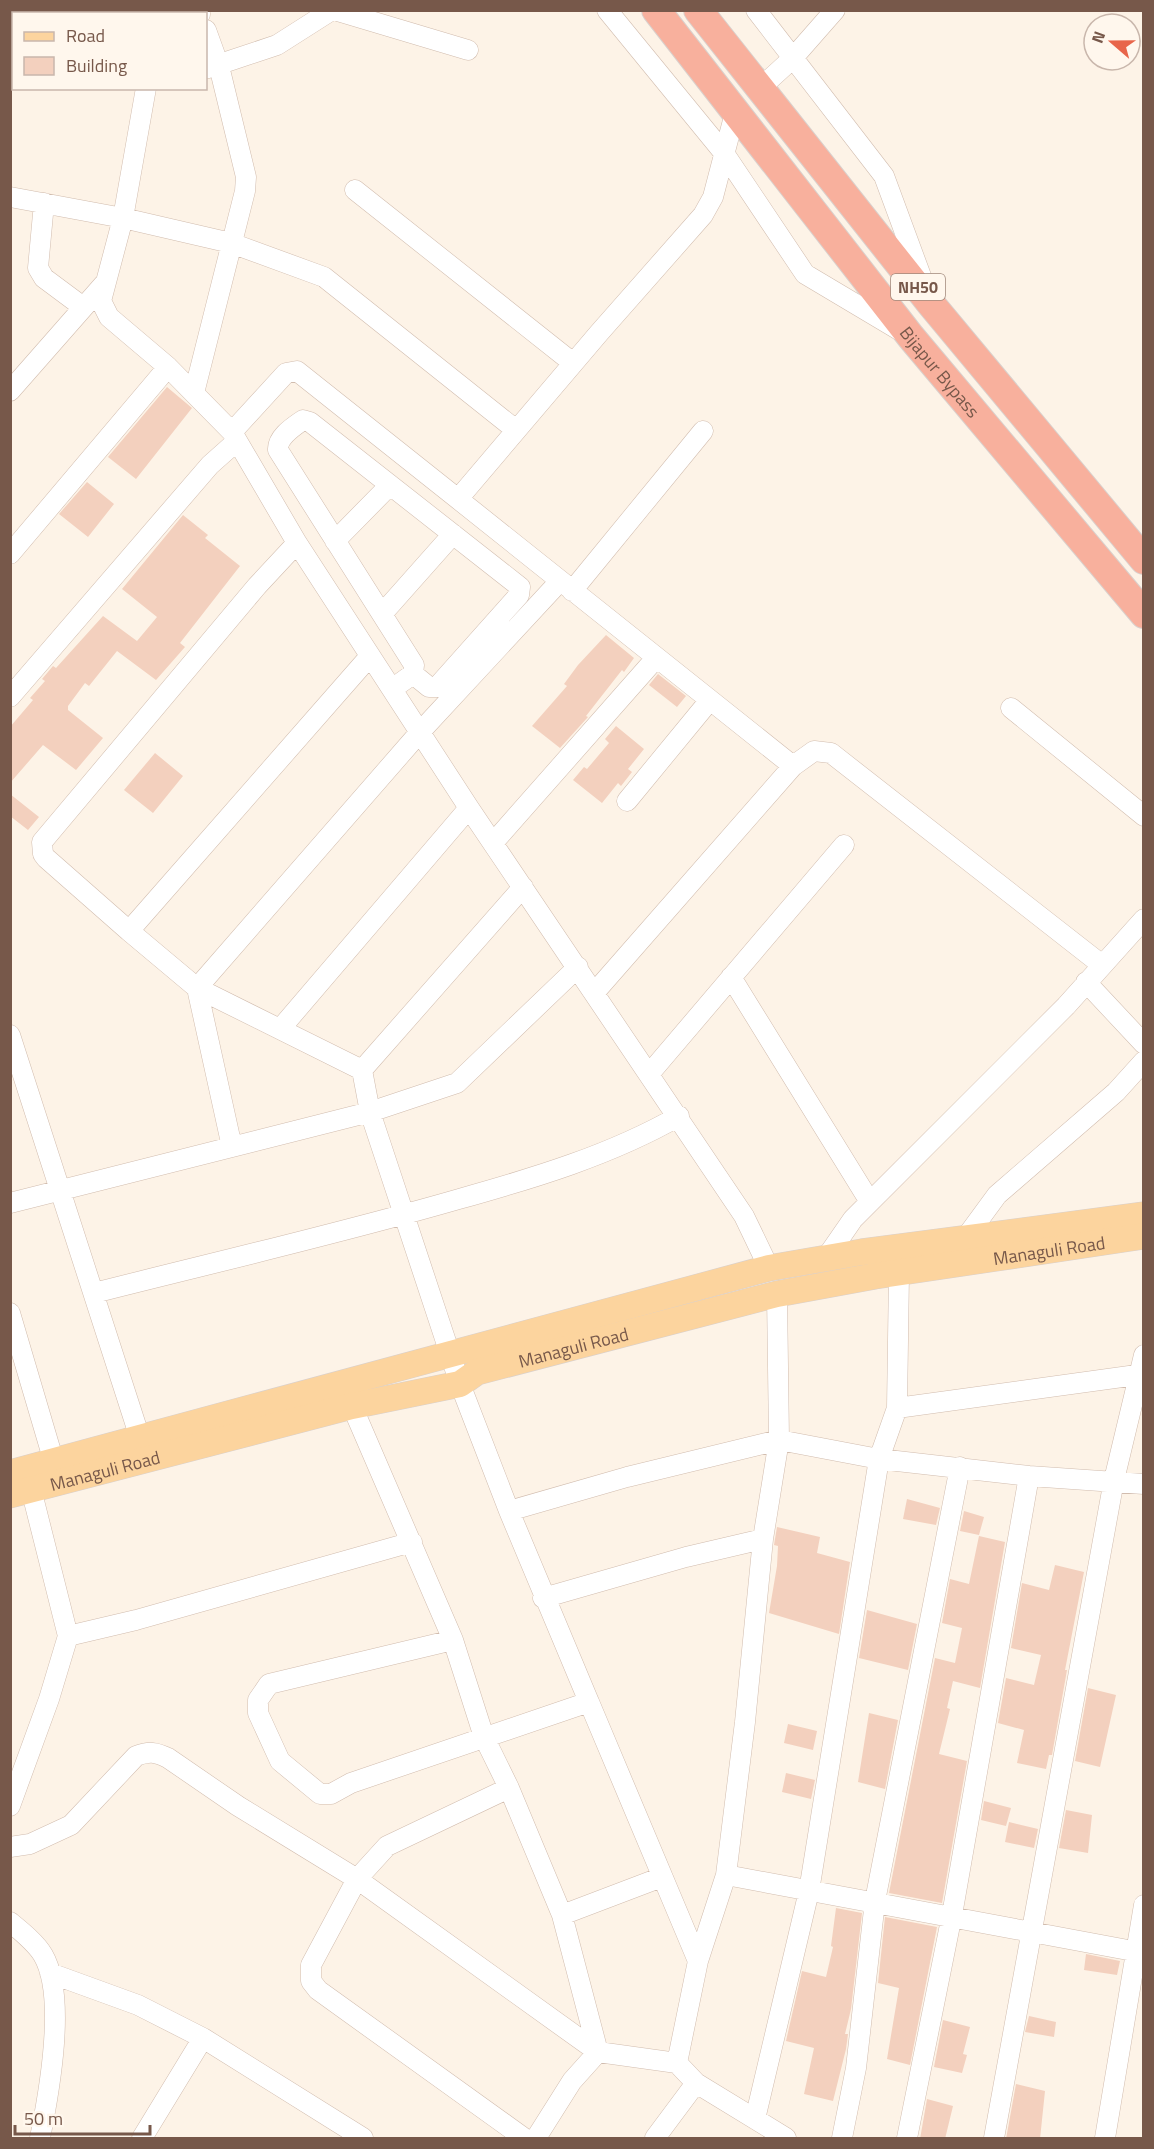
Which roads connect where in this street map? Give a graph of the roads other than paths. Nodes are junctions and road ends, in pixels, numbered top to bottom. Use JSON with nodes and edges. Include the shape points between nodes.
{"nodes":[{"id":1,"x":333,"y":10,"type":"edge"},
{"id":2,"x":607,"y":10,"type":"edge"},
{"id":3,"x":656,"y":10,"type":"edge"},
{"id":4,"x":698,"y":10,"type":"edge"},
{"id":5,"x":756,"y":10,"type":"edge"},
{"id":6,"x":835,"y":10,"type":"edge"},
{"id":7,"x":207,"y":36,"type":"edge"},
{"id":8,"x":468,"y":50,"type":"dead end"},
{"id":9,"x":792,"y":58,"type":"junction"},
{"id":10,"x":212,"y":67,"type":"edge"},
{"id":11,"x":146,"y":90,"type":"edge"},
{"id":12,"x":759,"y":90,"type":"junction"},
{"id":13,"x":735,"y":113,"type":"junction"},
{"id":14,"x":724,"y":153,"type":"junction"},
{"id":15,"x":355,"y":190,"type":"dead end"},
{"id":16,"x":10,"y":197,"type":"edge"},
{"id":17,"x":44,"y":203,"type":"junction"},
{"id":18,"x":123,"y":218,"type":"junction"},
{"id":19,"x":231,"y":243,"type":"junction"},
{"id":20,"x":105,"y":282,"type":"junction"},
{"id":21,"x":931,"y":304,"type":"junction"},
{"id":22,"x":83,"y":307,"type":"junction"},
{"id":23,"x":911,"y":337,"type":"junction"},
{"id":24,"x":573,"y":363,"type":"junction"},
{"id":25,"x":168,"y":367,"type":"junction"},
{"id":26,"x":10,"y":391,"type":"edge"},
{"id":27,"x":194,"y":393,"type":"junction"},
{"id":28,"x":516,"y":430,"type":"junction"},
{"id":29,"x":703,"y":431,"type":"dead end"},
{"id":30,"x":235,"y":436,"type":"junction"},
{"id":31,"x":390,"y":484,"type":"junction"},
{"id":32,"x":458,"y":499,"type":"junction"},
{"id":33,"x":453,"y":534,"type":"junction"},
{"id":34,"x":335,"y":541,"type":"junction"},
{"id":35,"x":297,"y":543,"type":"junction"},
{"id":36,"x":10,"y":554,"type":"edge"},
{"id":37,"x":1143,"y":560,"type":"edge"},
{"id":38,"x":566,"y":586,"type":"junction"},
{"id":39,"x":382,"y":614,"type":"junction"},
{"id":40,"x":1143,"y":614,"type":"edge"},
{"id":41,"x":370,"y":656,"type":"junction"},
{"id":42,"x":656,"y":658,"type":"junction"},
{"id":43,"x":414,"y":674,"type":"junction"},
{"id":44,"x":392,"y":689,"type":"junction"},
{"id":45,"x":10,"y":697,"type":"edge"},
{"id":46,"x":710,"y":700,"type":"junction"},
{"id":47,"x":1011,"y":708,"type":"dead end"},
{"id":48,"x":420,"y":732,"type":"junction"},
{"id":49,"x":793,"y":766,"type":"junction"},
{"id":50,"x":627,"y":801,"type":"dead end"},
{"id":51,"x":469,"y":808,"type":"junction"},
{"id":52,"x":1143,"y":816,"type":"edge"},
{"id":53,"x":493,"y":843,"type":"junction"},
{"id":54,"x":844,"y":845,"type":"dead end"},
{"id":55,"x":523,"y":887,"type":"junction"},
{"id":56,"x":1143,"y":920,"type":"edge"},
{"id":57,"x":129,"y":931,"type":"junction"},
{"id":58,"x":1102,"y":965,"type":"junction"},
{"id":59,"x":578,"y":967,"type":"junction"},
{"id":60,"x":732,"y":977,"type":"junction"},
{"id":61,"x":1086,"y":982,"type":"junction"},
{"id":62,"x":197,"y":988,"type":"junction"},
{"id":63,"x":595,"y":992,"type":"junction"},
{"id":64,"x":281,"y":1028,"type":"junction"},
{"id":65,"x":10,"y":1035,"type":"edge"},
{"id":66,"x":1143,"y":1044,"type":"edge"},
{"id":67,"x":1143,"y":1061,"type":"edge"},
{"id":68,"x":362,"y":1070,"type":"junction"},
{"id":69,"x":650,"y":1073,"type":"junction"},
{"id":70,"x":370,"y":1112,"type":"junction"},
{"id":71,"x":679,"y":1116,"type":"junction"},
{"id":72,"x":232,"y":1147,"type":"junction"},
{"id":73,"x":61,"y":1191,"type":"junction"},
{"id":74,"x":870,"y":1202,"type":"junction"},
{"id":75,"x":10,"y":1203,"type":"edge"},
{"id":76,"x":405,"y":1215,"type":"junction"},
{"id":77,"x":1143,"y":1215,"type":"edge"},
{"id":78,"x":1143,"y":1236,"type":"edge"},
{"id":79,"x":964,"y":1240,"type":"junction"},
{"id":80,"x":826,"y":1258,"type":"junction"},
{"id":81,"x":770,"y":1268,"type":"junction"},
{"id":82,"x":899,"y":1273,"type":"junction"},
{"id":83,"x":94,"y":1293,"type":"junction"},
{"id":84,"x":777,"y":1294,"type":"junction"},
{"id":85,"x":10,"y":1313,"type":"edge"},
{"id":86,"x":450,"y":1355,"type":"junction"},
{"id":87,"x":1143,"y":1355,"type":"edge"},
{"id":88,"x":1141,"y":1374,"type":"edge"},
{"id":89,"x":460,"y":1384,"type":"junction"},
{"id":90,"x":352,"y":1406,"type":"junction"},
{"id":91,"x":897,"y":1408,"type":"junction"},
{"id":92,"x":140,"y":1438,"type":"junction"},
{"id":93,"x":779,"y":1440,"type":"junction"},
{"id":94,"x":879,"y":1459,"type":"junction"},
{"id":95,"x":54,"y":1462,"type":"junction"},
{"id":96,"x":960,"y":1467,"type":"junction"},
{"id":97,"x":10,"y":1473,"type":"edge"},
{"id":98,"x":1029,"y":1476,"type":"junction"},
{"id":99,"x":1114,"y":1480,"type":"junction"},
{"id":100,"x":1143,"y":1484,"type":"edge"},
{"id":101,"x":21,"y":1492,"type":"edge"},
{"id":102,"x":509,"y":1511,"type":"junction"},
{"id":103,"x":764,"y":1539,"type":"junction"},
{"id":104,"x":412,"y":1542,"type":"junction"},
{"id":105,"x":543,"y":1598,"type":"junction"},
{"id":106,"x":68,"y":1636,"type":"junction"},
{"id":107,"x":453,"y":1640,"type":"junction"},
{"id":108,"x":589,"y":1702,"type":"junction"},
{"id":109,"x":484,"y":1737,"type":"junction"},
{"id":110,"x":509,"y":1788,"type":"junction"},
{"id":111,"x":10,"y":1806,"type":"edge"},
{"id":112,"x":10,"y":1847,"type":"edge"},
{"id":113,"x":726,"y":1875,"type":"junction"},
{"id":114,"x":662,"y":1877,"type":"junction"},
{"id":115,"x":357,"y":1879,"type":"junction"},
{"id":116,"x":809,"y":1891,"type":"junction"},
{"id":117,"x":875,"y":1901,"type":"junction"},
{"id":118,"x":1143,"y":1905,"type":"edge"},
{"id":119,"x":562,"y":1915,"type":"junction"},
{"id":120,"x":952,"y":1916,"type":"junction"},
{"id":121,"x":10,"y":1922,"type":"edge"},
{"id":122,"x":1030,"y":1931,"type":"junction"},
{"id":123,"x":1139,"y":1952,"type":"edge"},
{"id":124,"x":698,"y":1961,"type":"junction"},
{"id":125,"x":50,"y":1973,"type":"junction"},
{"id":126,"x":203,"y":2038,"type":"junction"},
{"id":127,"x":598,"y":2052,"type":"junction"},
{"id":128,"x":677,"y":2063,"type":"junction"},
{"id":129,"x":696,"y":2083,"type":"junction"},
{"id":130,"x":755,"y":2119,"type":"junction"},
{"id":131,"x":148,"y":2137,"type":"edge"},
{"id":132,"x":40,"y":2139,"type":"edge"},
{"id":133,"x":363,"y":2139,"type":"edge"},
{"id":134,"x":524,"y":2139,"type":"edge"},
{"id":135,"x":536,"y":2139,"type":"edge"},
{"id":136,"x":656,"y":2139,"type":"edge"},
{"id":137,"x":786,"y":2139,"type":"edge"},
{"id":138,"x":842,"y":2139,"type":"edge"},
{"id":139,"x":907,"y":2139,"type":"edge"},
{"id":140,"x":994,"y":2139,"type":"edge"},
{"id":141,"x":1105,"y":2139,"type":"edge"}],
"edges":[{"from":1,"to":8,"type":"street"},
{"from":1,"to":10,"type":"street","via":[[277,45]]},
{"from":2,"to":14,"type":"street"},
{"from":3,"to":13,"type":"highway","name":"Bijapur Bypass","number":"NH50"},
{"from":4,"to":12,"type":"highway","name":"Bijapur Bypass","number":"NH50"},
{"from":5,"to":9,"type":"street"},
{"from":6,"to":9,"type":"street"},
{"from":7,"to":10,"type":"street"},
{"from":9,"to":12,"type":"street"},
{"from":9,"to":21,"type":"street","via":[[884,176]]},
{"from":10,"to":19,"type":"street","via":[[246,177]]},
{"from":11,"to":18,"type":"street"},
{"from":12,"to":21,"type":"highway","name":"Bijapur Bypass","number":"NH50"},
{"from":13,"to":14,"type":"street"},
{"from":13,"to":23,"type":"highway","name":"Bijapur Bypass","number":"NH50"},
{"from":14,"to":23,"type":"street","via":[[806,274]]},
{"from":14,"to":24,"type":"street","via":[[713,197],[703,215]]},
{"from":15,"to":24,"type":"street"},
{"from":16,"to":17,"type":"street"},
{"from":17,"to":18,"type":"street"},
{"from":17,"to":22,"type":"street","via":[[38,268],[44,278]]},
{"from":18,"to":19,"type":"street"},
{"from":18,"to":20,"type":"street"},
{"from":19,"to":27,"type":"street"},
{"from":19,"to":28,"type":"street","via":[[324,277]]},
{"from":20,"to":22,"type":"street"},
{"from":20,"to":25,"type":"street","via":[[101,302],[109,317]]},
{"from":21,"to":37,"type":"highway","name":"Bijapur Bypass","number":"NH50"},
{"from":22,"to":26,"type":"street"},
{"from":23,"to":40,"type":"highway","name":"Bijapur Bypass","number":"NH50"},
{"from":24,"to":28,"type":"street"},
{"from":25,"to":27,"type":"street"},
{"from":25,"to":36,"type":"street"},
{"from":27,"to":30,"type":"street"},
{"from":28,"to":32,"type":"street"},
{"from":29,"to":38,"type":"street"},
{"from":30,"to":32,"type":"street","via":[[286,373],[297,371]]},
{"from":30,"to":35,"type":"street"},
{"from":30,"to":45,"type":"street"},
{"from":31,"to":33,"type":"street"},
{"from":31,"to":34,"type":"street"},
{"from":31,"to":34,"type":"street","via":[[308,421],[301,421],[283,437],[278,444],[279,453]]},
{"from":32,"to":38,"type":"street"},
{"from":33,"to":39,"type":"street"},
{"from":33,"to":43,"type":"street","via":[[517,583],[521,591],[437,687],[429,687]]},
{"from":34,"to":39,"type":"street"},
{"from":35,"to":41,"type":"street"},
{"from":35,"to":57,"type":"street","via":[[42,842],[46,858]]},
{"from":38,"to":42,"type":"street"},
{"from":38,"to":48,"type":"street"},
{"from":39,"to":43,"type":"street","via":[[414,664]]},
{"from":41,"to":44,"type":"street"},
{"from":41,"to":57,"type":"street"},
{"from":42,"to":46,"type":"street"},
{"from":42,"to":53,"type":"street"},
{"from":43,"to":44,"type":"street"},
{"from":44,"to":48,"type":"street"},
{"from":46,"to":49,"type":"street"},
{"from":46,"to":50,"type":"street"},
{"from":47,"to":52,"type":"street"},
{"from":48,"to":51,"type":"street"},
{"from":48,"to":62,"type":"street"},
{"from":49,"to":58,"type":"street","via":[[814,751],[831,753]]},
{"from":49,"to":63,"type":"street"},
{"from":51,"to":53,"type":"street"},
{"from":51,"to":64,"type":"street"},
{"from":53,"to":55,"type":"street"},
{"from":54,"to":60,"type":"street"},
{"from":55,"to":59,"type":"street"},
{"from":55,"to":68,"type":"street"},
{"from":56,"to":58,"type":"street"},
{"from":57,"to":62,"type":"street"},
{"from":58,"to":61,"type":"street"},
{"from":59,"to":63,"type":"street"},
{"from":59,"to":70,"type":"street","via":[[457,1083]]},
{"from":60,"to":69,"type":"street"},
{"from":60,"to":74,"type":"street"},
{"from":61,"to":66,"type":"street"},
{"from":61,"to":74,"type":"street"},
{"from":62,"to":64,"type":"street"},
{"from":62,"to":72,"type":"street"},
{"from":63,"to":69,"type":"street"},
{"from":64,"to":68,"type":"street"},
{"from":65,"to":73,"type":"street"},
{"from":67,"to":79,"type":"street","via":[[1116,1092],[997,1195]]},
{"from":68,"to":70,"type":"street"},
{"from":69,"to":71,"type":"street"},
{"from":70,"to":72,"type":"street"},
{"from":70,"to":76,"type":"street"},
{"from":71,"to":76,"type":"street","via":[[646,1135],[530,1179]]},
{"from":71,"to":81,"type":"street","via":[[744,1216]]},
{"from":72,"to":73,"type":"street"},
{"from":73,"to":75,"type":"street"},
{"from":73,"to":83,"type":"street"},
{"from":74,"to":80,"type":"street","via":[[853,1218]]},
{"from":76,"to":83,"type":"street"},
{"from":76,"to":86,"type":"street"},
{"from":77,"to":79,"type":"main road","name":"Managuli Road"},
{"from":78,"to":82,"type":"main road","name":"Managuli Road"},
{"from":79,"to":80,"type":"main road","name":"Managuli Road"},
{"from":80,"to":81,"type":"main road","name":"Managuli Road"},
{"from":81,"to":86,"type":"main road","name":"Managuli Road"},
{"from":82,"to":84,"type":"main road","name":"Managuli Road"},
{"from":82,"to":91,"type":"street"},
{"from":83,"to":92,"type":"street"},
{"from":84,"to":89,"type":"main road","name":"Managuli Road","via":[[477,1372]]},
{"from":84,"to":93,"type":"street"},
{"from":85,"to":95,"type":"street"},
{"from":86,"to":89,"type":"street"},
{"from":86,"to":92,"type":"main road","name":"Managuli Road"},
{"from":87,"to":88,"type":"street"},
{"from":88,"to":91,"type":"street"},
{"from":88,"to":99,"type":"street"},
{"from":89,"to":90,"type":"main road","name":"Managuli Road"},
{"from":89,"to":102,"type":"street"},
{"from":90,"to":101,"type":"main road","name":"Managuli Road"},
{"from":90,"to":104,"type":"street"},
{"from":91,"to":94,"type":"street"},
{"from":92,"to":95,"type":"main road","name":"Managuli Road"},
{"from":93,"to":94,"type":"street"},
{"from":93,"to":102,"type":"street"},
{"from":93,"to":103,"type":"street"},
{"from":94,"to":96,"type":"street"},
{"from":94,"to":116,"type":"street"},
{"from":95,"to":97,"type":"main road","name":"Managuli Road"},
{"from":96,"to":98,"type":"street"},
{"from":96,"to":117,"type":"street"},
{"from":98,"to":99,"type":"street"},
{"from":98,"to":120,"type":"street"},
{"from":99,"to":100,"type":"street"},
{"from":99,"to":122,"type":"street"},
{"from":101,"to":106,"type":"street"},
{"from":102,"to":105,"type":"street"},
{"from":103,"to":105,"type":"street"},
{"from":103,"to":113,"type":"street"},
{"from":104,"to":106,"type":"street"},
{"from":104,"to":107,"type":"street"},
{"from":105,"to":108,"type":"street"},
{"from":106,"to":111,"type":"street","via":[[50,1699]]},
{"from":107,"to":109,"type":"street"},
{"from":107,"to":109,"type":"street","via":[[269,1684],[258,1700],[258,1713],[280,1761],[315,1792],[324,1795]]},
{"from":108,"to":109,"type":"street"},
{"from":108,"to":114,"type":"street"},
{"from":109,"to":110,"type":"street"},
{"from":110,"to":115,"type":"street","via":[[387,1846]]},
{"from":110,"to":119,"type":"street"},
{"from":112,"to":115,"type":"street","via":[[30,1844],[71,1825],[136,1756],[156,1752]]},
{"from":113,"to":116,"type":"street"},
{"from":113,"to":124,"type":"street"},
{"from":114,"to":119,"type":"street"},
{"from":114,"to":124,"type":"street"},
{"from":115,"to":127,"type":"street"},
{"from":115,"to":134,"type":"street","via":[[311,1965],[311,1981],[318,1990]]},
{"from":116,"to":117,"type":"street"},
{"from":116,"to":130,"type":"street"},
{"from":117,"to":120,"type":"street"},
{"from":117,"to":138,"type":"street","via":[[856,2068]]},
{"from":118,"to":123,"type":"street"},
{"from":119,"to":127,"type":"street"},
{"from":120,"to":122,"type":"street"},
{"from":120,"to":139,"type":"street"},
{"from":121,"to":125,"type":"street","via":[[39,1950]]},
{"from":122,"to":123,"type":"street"},
{"from":122,"to":140,"type":"street"},
{"from":123,"to":141,"type":"street"},
{"from":124,"to":128,"type":"street"},
{"from":125,"to":126,"type":"street","via":[[138,2006]]},
{"from":125,"to":132,"type":"street","via":[[55,1995],[50,2090]]},
{"from":126,"to":131,"type":"street"},
{"from":126,"to":133,"type":"street"},
{"from":127,"to":128,"type":"street"},
{"from":127,"to":135,"type":"street","via":[[572,2081]]},
{"from":128,"to":129,"type":"street"},
{"from":129,"to":130,"type":"street"},
{"from":129,"to":136,"type":"street"},
{"from":130,"to":137,"type":"street"}]}
